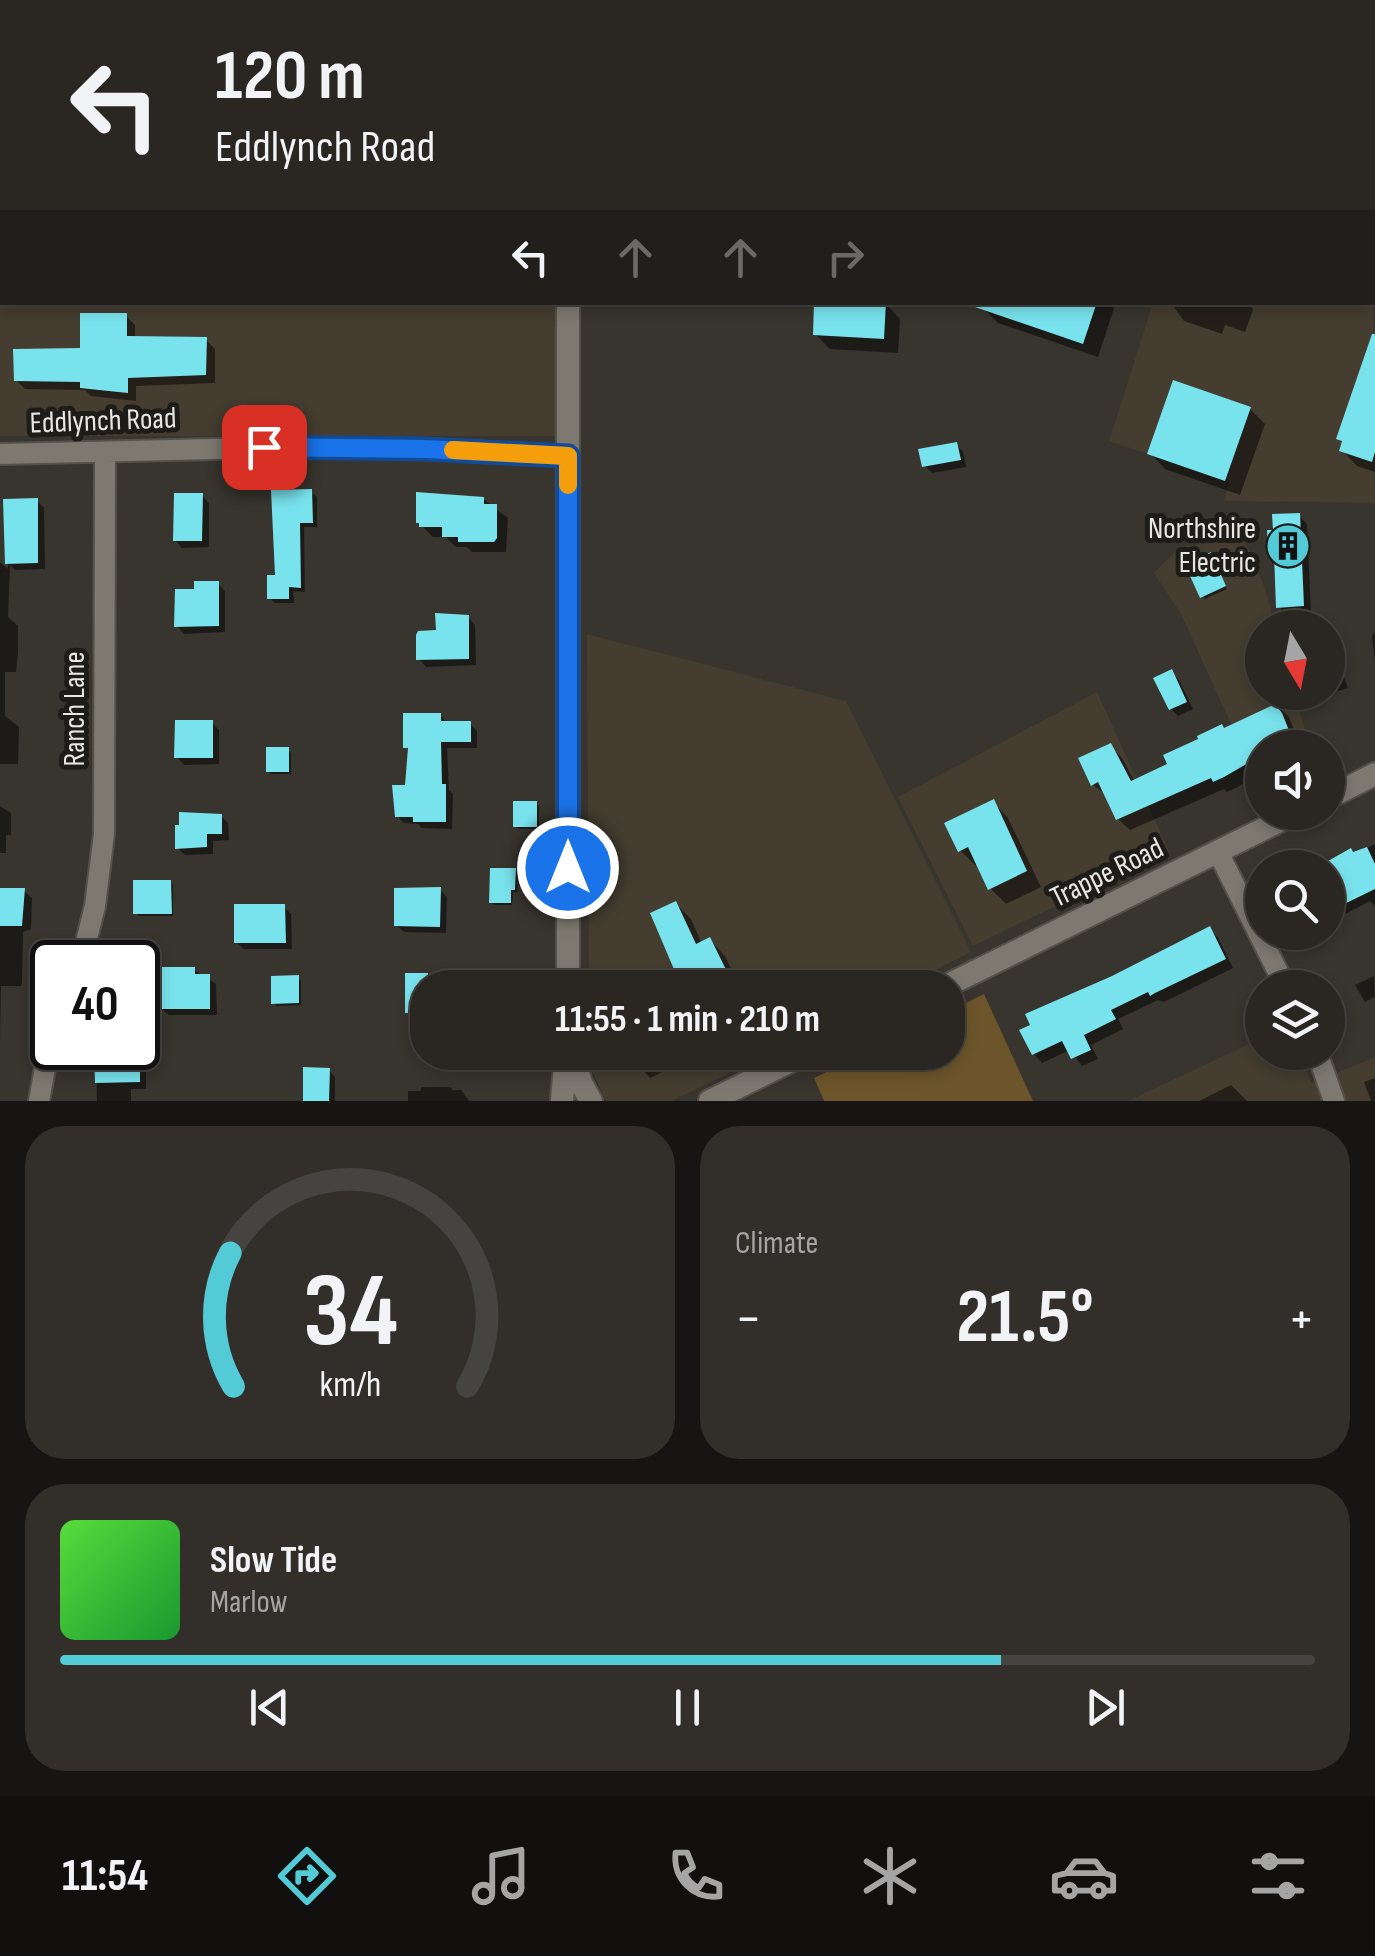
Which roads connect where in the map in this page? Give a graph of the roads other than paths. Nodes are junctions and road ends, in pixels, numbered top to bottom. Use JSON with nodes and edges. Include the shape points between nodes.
{"nodes":[{"id":1,"x":568,"y":305,"type":"edge"},
{"id":2,"x":106,"y":452,"type":"junction"},
{"id":3,"x":0,"y":454,"type":"edge"},
{"id":4,"x":568,"y":456,"type":"junction"},
{"id":5,"x":1375,"y":774,"type":"edge"},
{"id":6,"x":1345,"y":789,"type":"edge"},
{"id":7,"x":1262,"y":830,"type":"edge"},
{"id":8,"x":1218,"y":852,"type":"junction"},
{"id":9,"x":86,"y":940,"type":"edge"},
{"id":10,"x":568,"y":970,"type":"edge"},
{"id":11,"x":1277,"y":970,"type":"edge"},
{"id":12,"x":965,"y":977,"type":"edge"},
{"id":13,"x":44,"y":1070,"type":"edge"},
{"id":14,"x":566,"y":1070,"type":"edge"},
{"id":15,"x":576,"y":1070,"type":"edge"},
{"id":16,"x":773,"y":1070,"type":"edge"},
{"id":17,"x":1323,"y":1070,"type":"edge"},
{"id":18,"x":38,"y":1101,"type":"edge"},
{"id":19,"x":562,"y":1101,"type":"edge"},
{"id":20,"x":591,"y":1101,"type":"edge"},
{"id":21,"x":710,"y":1101,"type":"edge"},
{"id":22,"x":1334,"y":1101,"type":"edge"}],
"edges":[{"from":1,"to":4,"type":"street"},
{"from":2,"to":3,"type":"street","name":"Eddlynch Road"},
{"from":2,"to":4,"type":"street","name":"Eddlynch Road","via":[[264,447]]},
{"from":2,"to":9,"type":"street","name":"Ranch Lane","via":[[104,834]]},
{"from":4,"to":10,"type":"street"},
{"from":5,"to":6,"type":"street"},
{"from":7,"to":8,"type":"street","name":"Trappe Road"},
{"from":8,"to":11,"type":"street"},
{"from":8,"to":12,"type":"street","name":"Trappe Road"},
{"from":13,"to":18,"type":"street"},
{"from":14,"to":19,"type":"street"},
{"from":15,"to":20,"type":"street"},
{"from":16,"to":21,"type":"street"},
{"from":17,"to":22,"type":"street"}]}
